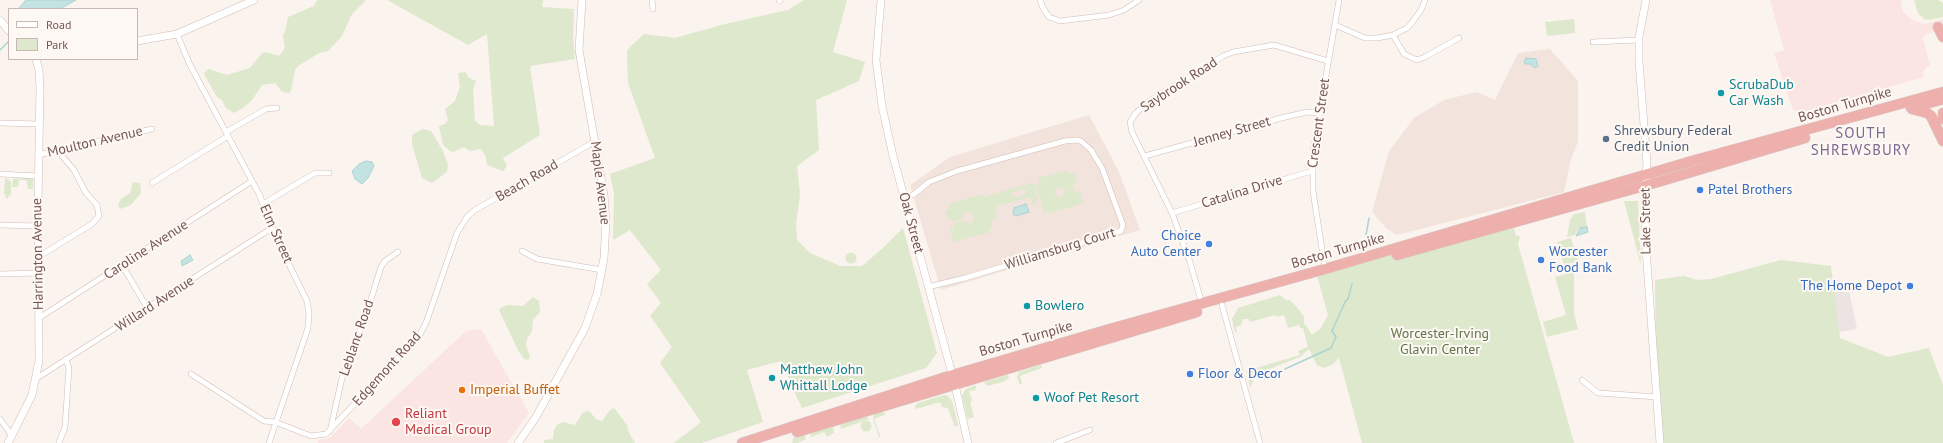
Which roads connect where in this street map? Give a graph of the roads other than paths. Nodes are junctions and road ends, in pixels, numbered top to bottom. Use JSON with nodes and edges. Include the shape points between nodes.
{"nodes":[{"id":1,"x":253,"y":0,"type":"edge"},
{"id":2,"x":582,"y":0,"type":"edge"},
{"id":3,"x":652,"y":0,"type":"edge"},
{"id":4,"x":881,"y":0,"type":"edge"},
{"id":5,"x":1040,"y":0,"type":"edge"},
{"id":6,"x":1139,"y":0,"type":"edge"},
{"id":7,"x":1339,"y":0,"type":"edge"},
{"id":8,"x":1425,"y":0,"type":"edge"},
{"id":9,"x":1646,"y":0,"type":"edge"},
{"id":10,"x":654,"y":9,"type":"dead end"},
{"id":11,"x":0,"y":20,"type":"edge"},
{"id":12,"x":1335,"y":25,"type":"junction"},
{"id":13,"x":1938,"y":27,"type":"dead end"},
{"id":14,"x":8,"y":30,"type":"edge"},
{"id":15,"x":178,"y":34,"type":"junction"},
{"id":16,"x":1393,"y":35,"type":"junction"},
{"id":17,"x":1459,"y":38,"type":"dead end"},
{"id":18,"x":1943,"y":38,"type":"edge"},
{"id":19,"x":1639,"y":40,"type":"junction"},
{"id":20,"x":138,"y":41,"type":"edge"},
{"id":21,"x":1594,"y":42,"type":"dead end"},
{"id":22,"x":36,"y":60,"type":"edge"},
{"id":23,"x":1328,"y":61,"type":"junction"},
{"id":24,"x":1943,"y":92,"type":"edge"},
{"id":25,"x":1943,"y":99,"type":"edge"},
{"id":26,"x":277,"y":108,"type":"dead end"},
{"id":27,"x":1908,"y":108,"type":"junction"},
{"id":28,"x":1319,"y":113,"type":"junction"},
{"id":29,"x":1943,"y":113,"type":"edge"},
{"id":30,"x":1943,"y":119,"type":"edge"},
{"id":31,"x":0,"y":123,"type":"edge"},
{"id":32,"x":39,"y":124,"type":"junction"},
{"id":33,"x":152,"y":129,"type":"dead end"},
{"id":34,"x":227,"y":134,"type":"junction"},
{"id":35,"x":1943,"y":141,"type":"edge"},
{"id":36,"x":594,"y":142,"type":"junction"},
{"id":37,"x":58,"y":151,"type":"junction"},
{"id":38,"x":38,"y":155,"type":"junction"},
{"id":39,"x":1145,"y":156,"type":"junction"},
{"id":40,"x":1312,"y":171,"type":"junction"},
{"id":41,"x":329,"y":173,"type":"dead end"},
{"id":42,"x":0,"y":174,"type":"edge"},
{"id":43,"x":1646,"y":175,"type":"junction"},
{"id":44,"x":38,"y":176,"type":"junction"},
{"id":45,"x":252,"y":181,"type":"junction"},
{"id":46,"x":152,"y":183,"type":"dead end"},
{"id":47,"x":1645,"y":186,"type":"junction"},
{"id":48,"x":904,"y":196,"type":"junction"},
{"id":49,"x":263,"y":204,"type":"junction"},
{"id":50,"x":1172,"y":214,"type":"junction"},
{"id":51,"x":463,"y":223,"type":"joint"},
{"id":52,"x":0,"y":226,"type":"edge"},
{"id":53,"x":38,"y":226,"type":"junction"},
{"id":54,"x":272,"y":228,"type":"junction"},
{"id":55,"x":522,"y":251,"type":"dead end"},
{"id":56,"x":398,"y":252,"type":"dead end"},
{"id":57,"x":38,"y":257,"type":"junction"},
{"id":58,"x":122,"y":265,"type":"junction"},
{"id":59,"x":1325,"y":269,"type":"junction"},
{"id":60,"x":602,"y":270,"type":"junction"},
{"id":61,"x":39,"y":273,"type":"junction"},
{"id":62,"x":0,"y":274,"type":"edge"},
{"id":63,"x":928,"y":287,"type":"junction"},
{"id":64,"x":1202,"y":304,"type":"junction"},
{"id":65,"x":1222,"y":305,"type":"junction"},
{"id":66,"x":148,"y":309,"type":"junction"},
{"id":67,"x":39,"y":318,"type":"junction"},
{"id":68,"x":66,"y":360,"type":"junction"},
{"id":69,"x":191,"y":374,"type":"dead end"},
{"id":70,"x":37,"y":378,"type":"junction"},
{"id":71,"x":953,"y":380,"type":"junction"},
{"id":72,"x":1582,"y":380,"type":"dead end"},
{"id":73,"x":1658,"y":397,"type":"junction"},
{"id":74,"x":0,"y":419,"type":"edge"},
{"id":75,"x":275,"y":422,"type":"junction"},
{"id":76,"x":1090,"y":430,"type":"dead end"},
{"id":77,"x":330,"y":431,"type":"junction"},
{"id":78,"x":12,"y":436,"type":"junction"},
{"id":79,"x":8,"y":443,"type":"edge"},
{"id":80,"x":58,"y":443,"type":"edge"},
{"id":81,"x":269,"y":443,"type":"edge"},
{"id":82,"x":518,"y":443,"type":"edge"},
{"id":83,"x":742,"y":443,"type":"edge"},
{"id":84,"x":763,"y":443,"type":"edge"},
{"id":85,"x":968,"y":443,"type":"edge"},
{"id":86,"x":1056,"y":443,"type":"edge"},
{"id":87,"x":1260,"y":443,"type":"edge"},
{"id":88,"x":1660,"y":443,"type":"edge"}],
"edges":[{"from":1,"to":15,"type":"main road"},
{"from":2,"to":36,"type":"main road","name":"Maple Avenue","via":[[580,59]]},
{"from":3,"to":10,"type":"street"},
{"from":4,"to":48,"type":"main road","name":"Oak Street","via":[[876,57],[878,77],[893,156]]},
{"from":5,"to":6,"type":"street","via":[[1046,14],[1060,21],[1114,14]]},
{"from":7,"to":12,"type":"street","name":"Crescent Street"},
{"from":8,"to":16,"type":"street","via":[[1411,24]]},
{"from":9,"to":19,"type":"main road","name":"Lake Street"},
{"from":11,"to":14,"type":"main road"},
{"from":12,"to":16,"type":"street","via":[[1365,38]]},
{"from":12,"to":23,"type":"street","name":"Crescent Street"},
{"from":13,"to":18,"type":"highway"},
{"from":15,"to":20,"type":"main road"},
{"from":15,"to":34,"type":"street","name":"Elm Street","via":[[189,62]]},
{"from":16,"to":17,"type":"street","via":[[1404,54],[1417,60]]},
{"from":19,"to":21,"type":"street"},
{"from":19,"to":43,"type":"main road","name":"Lake Street"},
{"from":22,"to":32,"type":"main road","name":"Harrington Avenue","via":[[40,82]]},
{"from":23,"to":28,"type":"street","name":"Crescent Street"},
{"from":23,"to":39,"type":"street","name":"Saybrook Road","via":[[1274,45],[1241,50],[1223,56],[1148,102],[1136,113],[1130,126]]},
{"from":24,"to":43,"type":"highway","name":"Boston Turnpike"},
{"from":25,"to":27,"type":"highway","name":"Boston Turnpike"},
{"from":26,"to":34,"type":"street","via":[[266,110]]},
{"from":27,"to":35,"type":"highway","via":[[1918,109],[1931,116]]},
{"from":27,"to":47,"type":"highway","name":"Boston Turnpike"},
{"from":28,"to":39,"type":"street","name":"Jenney Street","via":[[1307,112],[1281,118]]},
{"from":28,"to":40,"type":"street","name":"Crescent Street"},
{"from":29,"to":30,"type":"highway"},
{"from":31,"to":32,"type":"street"},
{"from":32,"to":38,"type":"main road","name":"Harrington Avenue"},
{"from":33,"to":37,"type":"street","name":"Moulton Avenue"},
{"from":34,"to":45,"type":"street","name":"Elm Street"},
{"from":34,"to":46,"type":"street"},
{"from":36,"to":51,"type":"street","name":"Beach Road","via":[[475,210]]},
{"from":36,"to":60,"type":"main road","name":"Maple Avenue","via":[[605,208],[606,235]]},
{"from":37,"to":38,"type":"street","name":"Moulton Avenue"},
{"from":37,"to":57,"type":"street","via":[[74,170],[86,193],[97,204],[99,213],[92,224]]},
{"from":38,"to":44,"type":"main road","name":"Harrington Avenue"},
{"from":39,"to":50,"type":"street","name":"Saybrook Road"},
{"from":40,"to":50,"type":"street","name":"Catalina Drive"},
{"from":40,"to":59,"type":"street","name":"Crescent Street"},
{"from":41,"to":49,"type":"street","via":[[315,173]]},
{"from":42,"to":44,"type":"street"},
{"from":43,"to":47,"type":"main road","name":"Lake Street"},
{"from":43,"to":59,"type":"highway","name":"Boston Turnpike"},
{"from":44,"to":53,"type":"main road","name":"Harrington Avenue"},
{"from":45,"to":49,"type":"street","name":"Elm Street"},
{"from":45,"to":58,"type":"street","name":"Caroline Avenue"},
{"from":47,"to":65,"type":"highway","name":"Boston Turnpike"},
{"from":47,"to":73,"type":"main road","name":"Lake Street","via":[[1646,249]]},
{"from":48,"to":63,"type":"main road","name":"Oak Street"},
{"from":48,"to":63,"type":"street","name":"Williamsburg Court","via":[[914,195],[929,182],[957,171],[1065,141],[1077,140],[1091,150],[1102,168],[1123,225],[1121,231],[1115,233],[970,277]]},
{"from":49,"to":54,"type":"street","name":"Elm Street"},
{"from":50,"to":64,"type":"street","name":"Saybrook Road"},
{"from":51,"to":77,"type":"street","name":"Edgemont Road","via":[[419,336]]},
{"from":52,"to":53,"type":"street"},
{"from":53,"to":57,"type":"main road","name":"Harrington Avenue"},
{"from":54,"to":66,"type":"street","name":"Willard Avenue"},
{"from":54,"to":75,"type":"street","name":"Elm Street","via":[[305,293],[309,313],[308,328]]},
{"from":55,"to":60,"type":"street","via":[[537,259]]},
{"from":56,"to":77,"type":"street","name":"Leblanc Road","via":[[381,267],[342,378]]},
{"from":57,"to":61,"type":"main road","name":"Harrington Avenue"},
{"from":58,"to":66,"type":"street"},
{"from":58,"to":67,"type":"street","name":"Caroline Avenue"},
{"from":59,"to":64,"type":"highway","name":"Boston Turnpike"},
{"from":60,"to":82,"type":"main road","name":"Maple Avenue","via":[[592,311],[580,336],[536,417]]},
{"from":61,"to":62,"type":"street"},
{"from":61,"to":67,"type":"main road","name":"Harrington Avenue"},
{"from":63,"to":71,"type":"main road","name":"Oak Street"},
{"from":64,"to":71,"type":"highway","name":"Boston Turnpike"},
{"from":65,"to":71,"type":"highway","name":"Boston Turnpike"},
{"from":65,"to":87,"type":"street"},
{"from":66,"to":68,"type":"street","name":"Willard Avenue"},
{"from":67,"to":70,"type":"main road","name":"Harrington Avenue","via":[[40,352]]},
{"from":68,"to":70,"type":"street","name":"Willard Avenue"},
{"from":68,"to":80,"type":"street","via":[[69,368],[66,427]]},
{"from":69,"to":75,"type":"street","via":[[250,413]]},
{"from":70,"to":78,"type":"main road","name":"Harrington Avenue"},
{"from":71,"to":83,"type":"highway","name":"Boston Turnpike"},
{"from":71,"to":84,"type":"highway","name":"Boston Turnpike"},
{"from":71,"to":85,"type":"main road","name":"Oak Street"},
{"from":72,"to":73,"type":"street","via":[[1598,393]]},
{"from":73,"to":88,"type":"main road","name":"Lake Street"},
{"from":74,"to":78,"type":"street"},
{"from":75,"to":77,"type":"street","via":[[311,436],[323,435]]},
{"from":75,"to":81,"type":"street","name":"Elm Street"},
{"from":76,"to":86,"type":"street"},
{"from":78,"to":79,"type":"main road","name":"Harrington Avenue"}]}
